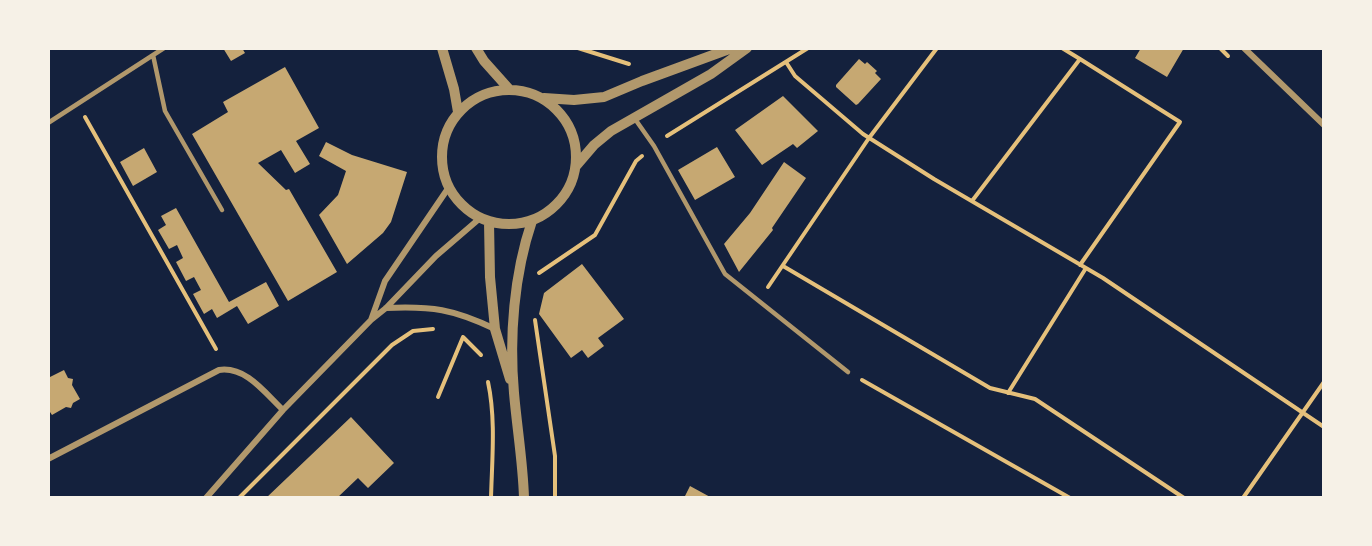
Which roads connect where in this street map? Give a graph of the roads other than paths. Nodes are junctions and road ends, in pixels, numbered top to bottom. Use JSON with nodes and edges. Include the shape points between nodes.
{"nodes":[{"id":1,"x":164,"y":48,"type":"edge"},
{"id":2,"x":442,"y":48,"type":"edge"},
{"id":3,"x":476,"y":48,"type":"edge"},
{"id":4,"x":732,"y":48,"type":"edge"},
{"id":5,"x":747,"y":48,"type":"edge"},
{"id":6,"x":1245,"y":48,"type":"edge"},
{"id":7,"x":153,"y":55,"type":"junction"},
{"id":8,"x":509,"y":89,"type":"junction"},
{"id":9,"x":544,"y":98,"type":"junction"},
{"id":10,"x":458,"y":112,"type":"junction"},
{"id":11,"x":635,"y":118,"type":"junction"},
{"id":12,"x":48,"y":123,"type":"edge"},
{"id":13,"x":1324,"y":125,"type":"edge"},
{"id":14,"x":576,"y":165,"type":"junction"},
{"id":15,"x":449,"y":187,"type":"junction"},
{"id":16,"x":222,"y":210,"type":"dead end"},
{"id":17,"x":532,"y":220,"type":"junction"},
{"id":18,"x":484,"y":221,"type":"junction"},
{"id":19,"x":386,"y":308,"type":"junction"},
{"id":20,"x":371,"y":320,"type":"junction"},
{"id":21,"x":495,"y":329,"type":"junction"},
{"id":22,"x":848,"y":372,"type":"road end"},
{"id":23,"x":513,"y":391,"type":"junction"},
{"id":24,"x":283,"y":410,"type":"junction"},
{"id":25,"x":48,"y":459,"type":"edge"},
{"id":26,"x":207,"y":498,"type":"edge"},
{"id":27,"x":524,"y":498,"type":"edge"}],
"edges":[{"from":1,"to":7,"type":"lane"},
{"from":2,"to":10,"type":"street"},
{"from":3,"to":8,"type":"street"},
{"from":4,"to":9,"type":"street","via":[[604,97]]},
{"from":5,"to":11,"type":"street"},
{"from":6,"to":13,"type":"street"},
{"from":7,"to":12,"type":"lane"},
{"from":7,"to":16,"type":"lane","via":[[165,111]]},
{"from":8,"to":9,"type":"street"},
{"from":8,"to":10,"type":"street","via":[[490,92]]},
{"from":9,"to":14,"type":"street","via":[[570,127]]},
{"from":10,"to":15,"type":"street","via":[[447,129],[442,148]]},
{"from":11,"to":14,"type":"street","via":[[611,131]]},
{"from":11,"to":22,"type":"lane","via":[[725,274]]},
{"from":14,"to":17,"type":"street","via":[[572,183],[562,199]]},
{"from":15,"to":18,"type":"street","via":[[458,200]]},
{"from":15,"to":20,"type":"street","via":[[385,281]]},
{"from":17,"to":18,"type":"street","via":[[515,224]]},
{"from":17,"to":23,"type":"street","via":[[516,279]]},
{"from":18,"to":19,"type":"street","via":[[436,256]]},
{"from":18,"to":21,"type":"street"},
{"from":19,"to":20,"type":"street"},
{"from":19,"to":21,"type":"street","via":[[447,310]]},
{"from":20,"to":24,"type":"street"},
{"from":21,"to":23,"type":"street"},
{"from":23,"to":27,"type":"street"},
{"from":24,"to":25,"type":"street","via":[[244,375],[219,370]]},
{"from":24,"to":26,"type":"street"}]}
